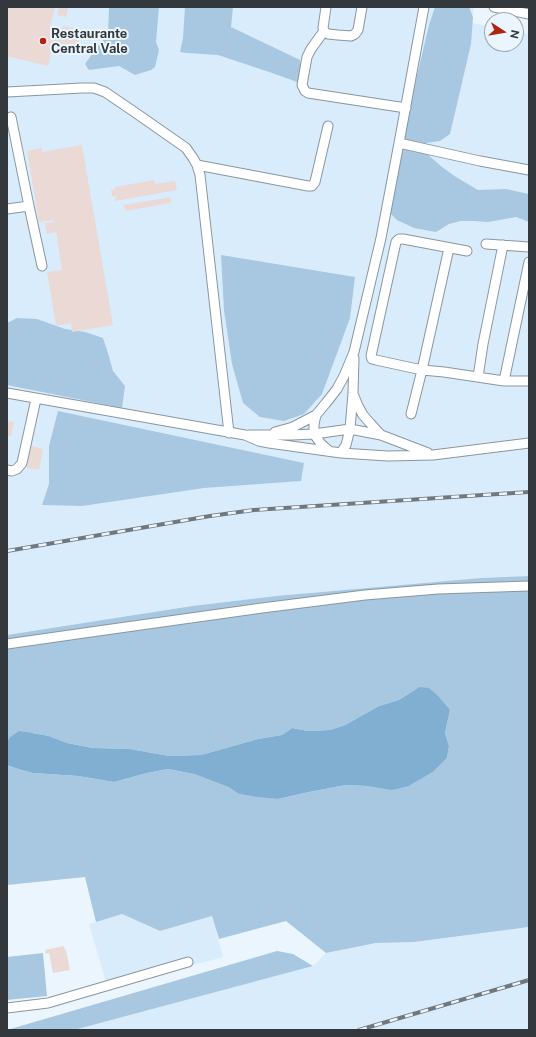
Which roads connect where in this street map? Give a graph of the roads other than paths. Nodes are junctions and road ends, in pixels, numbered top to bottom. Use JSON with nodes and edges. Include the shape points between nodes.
{"nodes":[{"id":1,"x":326,"y":7,"type":"edge"},
{"id":2,"x":362,"y":7,"type":"edge"},
{"id":3,"x":424,"y":7,"type":"edge"},
{"id":4,"x":494,"y":7,"type":"edge"},
{"id":5,"x":529,"y":14,"type":"edge"},
{"id":6,"x":324,"y":31,"type":"junction"},
{"id":7,"x":7,"y":92,"type":"edge"},
{"id":8,"x":406,"y":108,"type":"junction"},
{"id":9,"x":11,"y":117,"type":"dead end"},
{"id":10,"x":328,"y":126,"type":"dead end"},
{"id":11,"x":399,"y":143,"type":"junction"},
{"id":12,"x":197,"y":165,"type":"junction"},
{"id":13,"x":529,"y":170,"type":"edge"},
{"id":14,"x":29,"y":206,"type":"junction"},
{"id":15,"x":7,"y":209,"type":"edge"},
{"id":16,"x":486,"y":244,"type":"dead end"},
{"id":17,"x":503,"y":245,"type":"junction"},
{"id":18,"x":529,"y":247,"type":"edge"},
{"id":19,"x":449,"y":248,"type":"junction"},
{"id":20,"x":466,"y":251,"type":"dead end"},
{"id":21,"x":529,"y":262,"type":"edge"},
{"id":22,"x":42,"y":266,"type":"dead end"},
{"id":23,"x":354,"y":352,"type":"junction"},
{"id":24,"x":422,"y":370,"type":"junction"},
{"id":25,"x":478,"y":377,"type":"junction"},
{"id":26,"x":504,"y":380,"type":"junction"},
{"id":27,"x":529,"y":382,"type":"edge"},
{"id":28,"x":7,"y":393,"type":"edge"},
{"id":29,"x":353,"y":394,"type":"junction"},
{"id":30,"x":36,"y":399,"type":"junction"},
{"id":31,"x":316,"y":414,"type":"junction"},
{"id":32,"x":411,"y":414,"type":"dead end"},
{"id":33,"x":350,"y":430,"type":"junction"},
{"id":34,"x":229,"y":433,"type":"junction"},
{"id":35,"x":264,"y":434,"type":"junction"},
{"id":36,"x":314,"y":434,"type":"junction"},
{"id":37,"x":245,"y":435,"type":"junction"},
{"id":38,"x":381,"y":435,"type":"junction"},
{"id":39,"x":529,"y":443,"type":"edge"},
{"id":40,"x":329,"y":451,"type":"junction"},
{"id":41,"x":341,"y":453,"type":"junction"},
{"id":42,"x":433,"y":455,"type":"junction"},
{"id":43,"x":7,"y":470,"type":"edge"},
{"id":44,"x":529,"y":586,"type":"edge"},
{"id":45,"x":7,"y":644,"type":"edge"},
{"id":46,"x":188,"y":962,"type":"dead end"},
{"id":47,"x":7,"y":1008,"type":"edge"}],
"edges":[{"from":1,"to":6,"type":"street"},
{"from":2,"to":6,"type":"street","via":[[355,34],[338,35]]},
{"from":3,"to":8,"type":"street"},
{"from":4,"to":5,"type":"street"},
{"from":6,"to":8,"type":"street","via":[[307,57],[302,85],[304,91]]},
{"from":7,"to":12,"type":"street","via":[[94,88],[105,92],[186,148]]},
{"from":8,"to":11,"type":"street"},
{"from":9,"to":14,"type":"street"},
{"from":10,"to":12,"type":"street","via":[[312,186]]},
{"from":11,"to":13,"type":"street"},
{"from":11,"to":23,"type":"street","via":[[378,253]]},
{"from":12,"to":34,"type":"street"},
{"from":14,"to":15,"type":"street"},
{"from":14,"to":22,"type":"street"},
{"from":16,"to":17,"type":"street"},
{"from":17,"to":18,"type":"street"},
{"from":17,"to":25,"type":"street"},
{"from":19,"to":20,"type":"street"},
{"from":19,"to":24,"type":"street"},
{"from":19,"to":24,"type":"street","via":[[403,239],[396,242],[371,356],[376,360]]},
{"from":21,"to":26,"type":"street"},
{"from":23,"to":29,"type":"street"},
{"from":23,"to":31,"type":"street","via":[[337,389]]},
{"from":24,"to":25,"type":"street"},
{"from":24,"to":32,"type":"street"},
{"from":25,"to":26,"type":"street"},
{"from":26,"to":27,"type":"street"},
{"from":28,"to":30,"type":"street"},
{"from":29,"to":33,"type":"street"},
{"from":29,"to":38,"type":"street","via":[[363,414]]},
{"from":30,"to":34,"type":"street"},
{"from":30,"to":43,"type":"street","via":[[22,463],[17,469]]},
{"from":31,"to":35,"type":"street","via":[[293,427]]},
{"from":31,"to":36,"type":"street"},
{"from":33,"to":36,"type":"street"},
{"from":33,"to":38,"type":"street"},
{"from":33,"to":41,"type":"street"},
{"from":34,"to":37,"type":"street"},
{"from":35,"to":36,"type":"street"},
{"from":35,"to":37,"type":"street"},
{"from":36,"to":40,"type":"street"},
{"from":37,"to":40,"type":"street","via":[[269,443]]},
{"from":38,"to":42,"type":"street"},
{"from":39,"to":42,"type":"street"},
{"from":40,"to":41,"type":"street"},
{"from":41,"to":42,"type":"street"},
{"from":44,"to":45,"type":"street","via":[[444,588],[365,595]]},
{"from":46,"to":47,"type":"street","via":[[48,1002]]}]}
